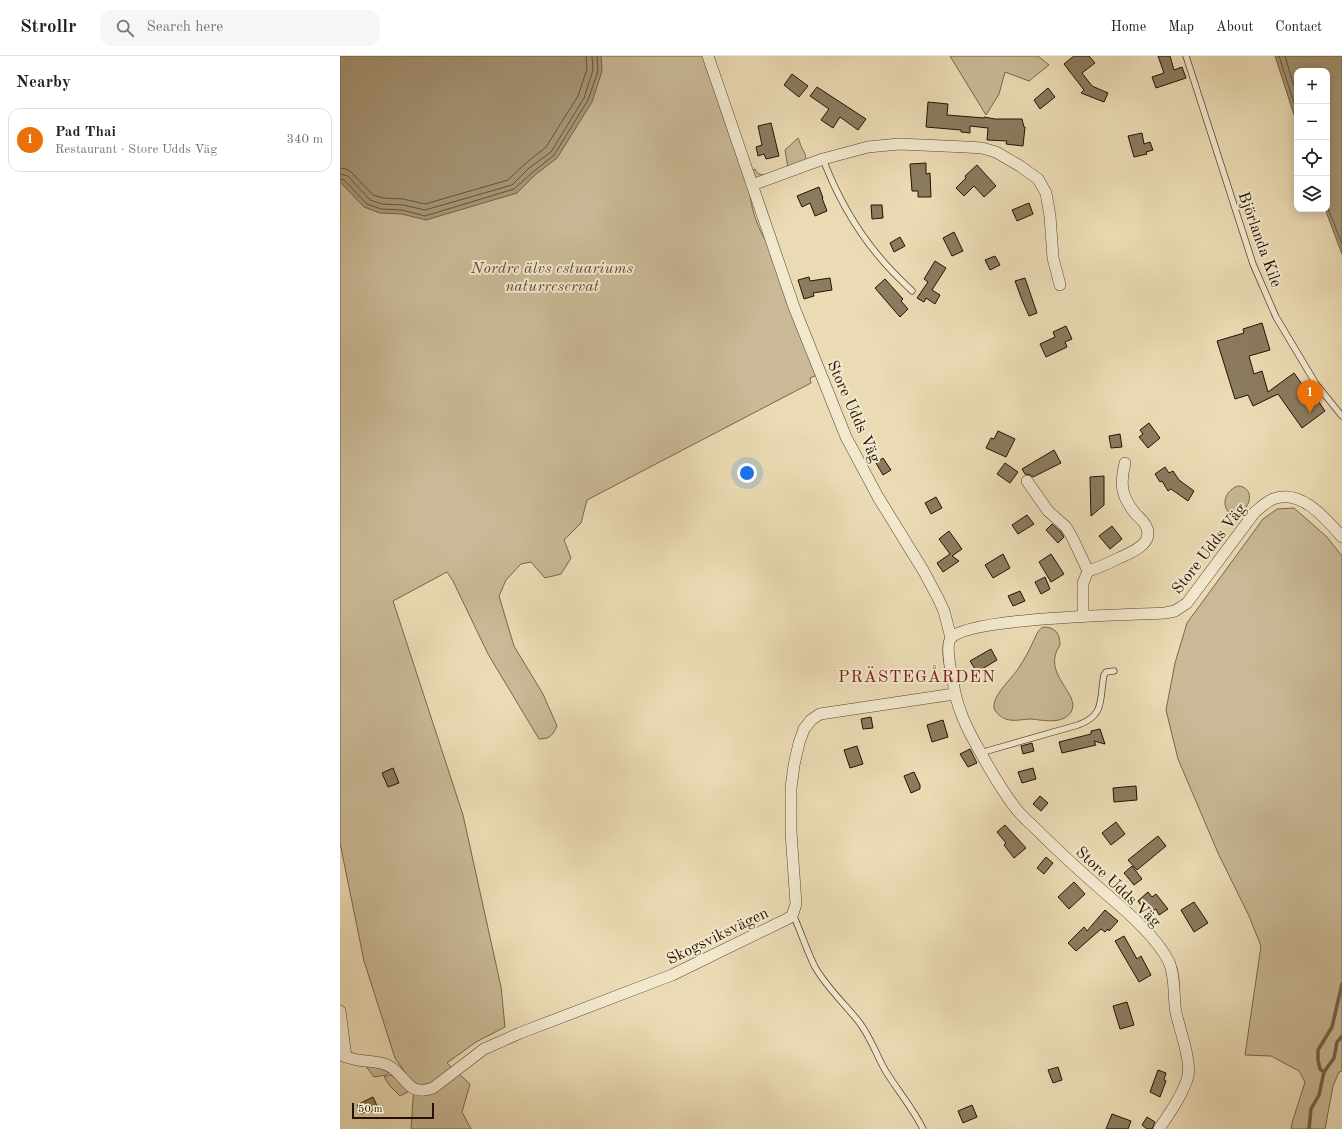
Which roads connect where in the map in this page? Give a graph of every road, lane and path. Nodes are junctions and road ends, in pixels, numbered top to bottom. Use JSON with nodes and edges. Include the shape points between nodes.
{"nodes":[{"id":1,"x":708,"y":56,"type":"edge"},
{"id":2,"x":1186,"y":56,"type":"edge"},
{"id":3,"x":823,"y":159,"type":"junction"},
{"id":4,"x":752,"y":185,"type":"junction"},
{"id":5,"x":1060,"y":285,"type":"dead end"},
{"id":6,"x":912,"y":291,"type":"dead end"},
{"id":7,"x":1342,"y":416,"type":"edge"},
{"id":8,"x":1125,"y":463,"type":"dead end"},
{"id":9,"x":1027,"y":481,"type":"dead end"},
{"id":10,"x":1342,"y":537,"type":"edge"},
{"id":11,"x":1088,"y":571,"type":"junction"},
{"id":12,"x":1083,"y":617,"type":"junction"},
{"id":13,"x":951,"y":638,"type":"junction"},
{"id":14,"x":1114,"y":671,"type":"dead end"},
{"id":15,"x":954,"y":694,"type":"junction"},
{"id":16,"x":981,"y":754,"type":"junction"},
{"id":17,"x":792,"y":916,"type":"junction"},
{"id":18,"x":340,"y":1011,"type":"edge"},
{"id":19,"x":343,"y":1056,"type":"edge"},
{"id":20,"x":923,"y":1129,"type":"edge"},
{"id":21,"x":1159,"y":1129,"type":"edge"}],
"edges":[{"from":1,"to":4,"type":"street","name":"Store Udds Väg"},
{"from":2,"to":7,"type":"lane","name":"Björlanda Kile","via":[[1254,264],[1276,317],[1316,384]]},
{"from":3,"to":4,"type":"street"},
{"from":3,"to":5,"type":"street","via":[[884,145],[966,147],[996,152],[1038,180],[1046,193],[1052,258]]},
{"from":3,"to":6,"type":"lane","via":[[848,214],[882,260]]},
{"from":4,"to":13,"type":"street","name":"Store Udds Väg","via":[[794,307],[846,437],[878,497],[923,570],[944,611]]},
{"from":8,"to":11,"type":"street","via":[[1122,490],[1126,501],[1146,526],[1146,540],[1133,552],[1105,566]]},
{"from":9,"to":11,"type":"street","via":[[1048,511],[1066,527]]},
{"from":10,"to":12,"type":"street","name":"Store Udds Väg","via":[[1307,504],[1286,497],[1273,499],[1255,512],[1196,593],[1179,610],[1170,613]]},
{"from":11,"to":12,"type":"street","via":[[1083,583]]},
{"from":12,"to":13,"type":"street","name":"Store Udds Väg","via":[[985,626],[961,632]]},
{"from":13,"to":15,"type":"street","name":"Store Udds Väg","via":[[949,656]]},
{"from":14,"to":16,"type":"lane","via":[[1106,672],[1104,675],[1098,712],[1088,721]]},
{"from":15,"to":16,"type":"street","name":"Store Udds Väg","via":[[966,726]]},
{"from":15,"to":17,"type":"street","name":"Skogsviksvägen","via":[[820,714],[804,729],[794,765],[791,788],[796,904]]},
{"from":16,"to":21,"type":"street","name":"Store Udds Väg","via":[[1015,808],[1060,853],[1134,919],[1154,940],[1168,961],[1188,1062],[1188,1075]]},
{"from":17,"to":19,"type":"street","name":"Skogsviksvägen","via":[[672,975],[484,1049],[429,1090],[414,1090],[390,1066]]},
{"from":17,"to":20,"type":"lane","via":[[815,967],[866,1033],[886,1071]]},
{"from":18,"to":19,"type":"street","name":"Skogsviksvägen"}]}
